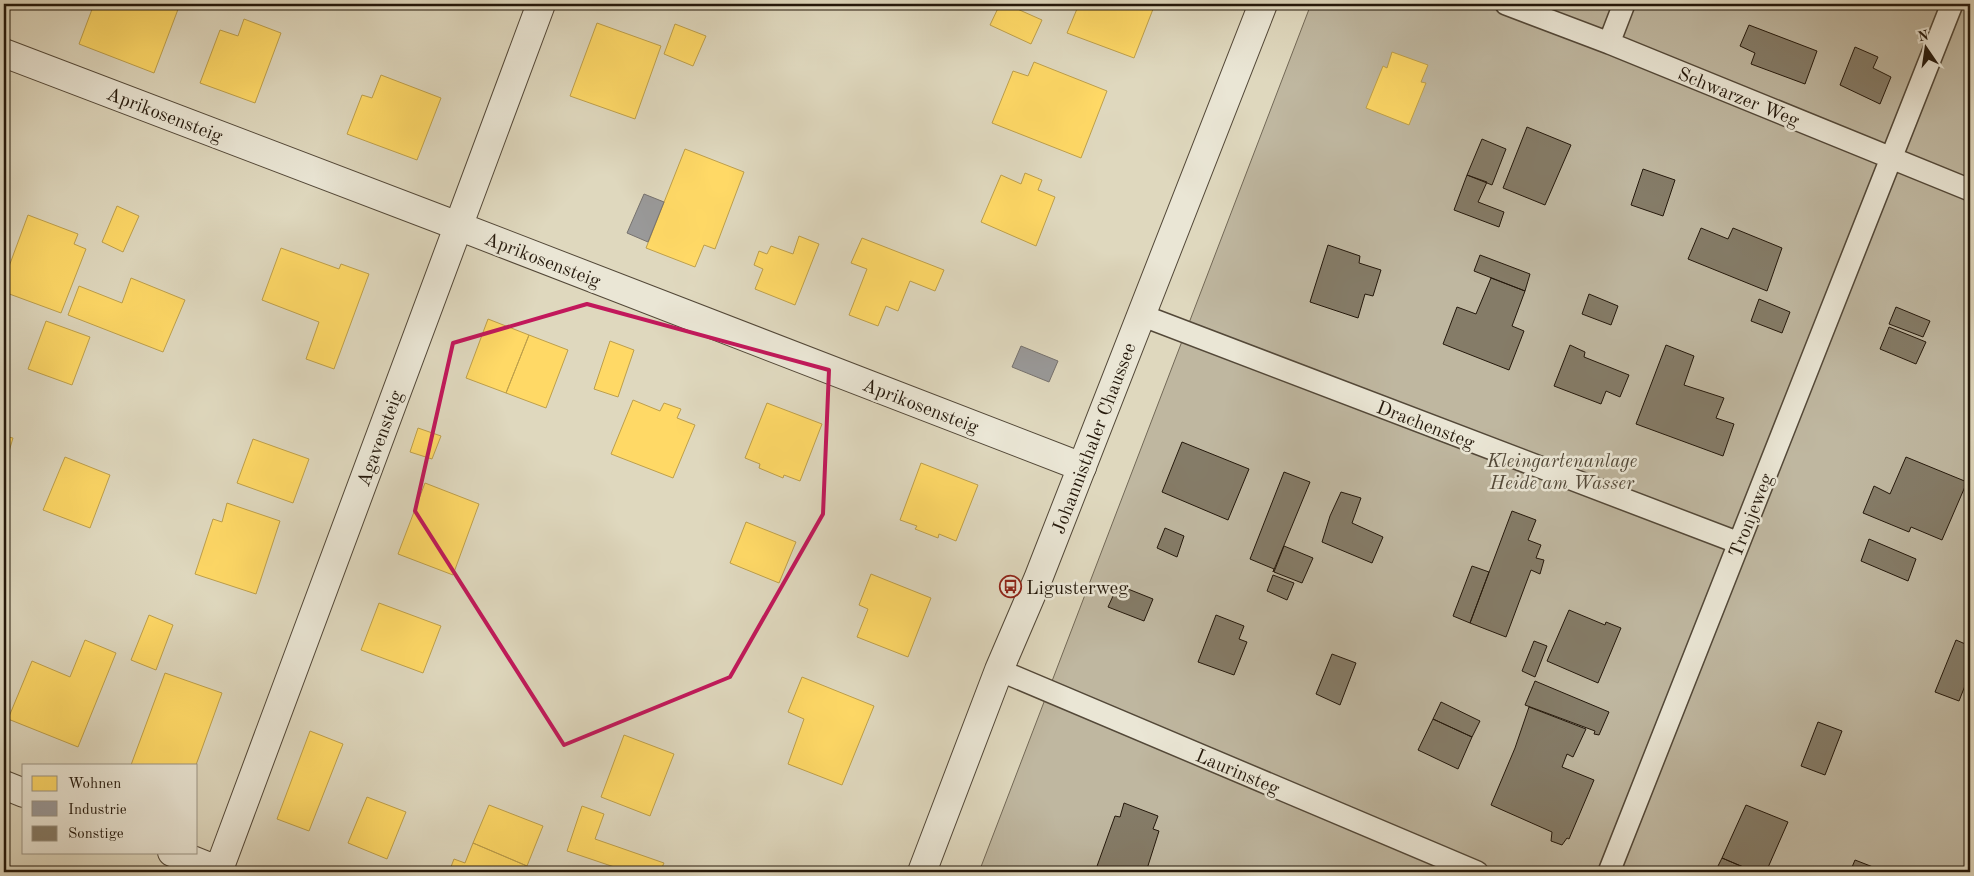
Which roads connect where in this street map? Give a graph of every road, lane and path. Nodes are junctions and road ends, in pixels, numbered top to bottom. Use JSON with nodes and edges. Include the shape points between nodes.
{"nodes":[{"id":1,"x":541,"y":4,"type":"edge"},
{"id":2,"x":1263,"y":4,"type":"edge"},
{"id":3,"x":1506,"y":4,"type":"edge"},
{"id":4,"x":1624,"y":4,"type":"edge"},
{"id":5,"x":1952,"y":4,"type":"edge"},
{"id":6,"x":1609,"y":43,"type":"junction"},
{"id":7,"x":4,"y":53,"type":"edge"},
{"id":8,"x":1892,"y":159,"type":"junction"},
{"id":9,"x":1970,"y":190,"type":"edge"},
{"id":10,"x":458,"y":226,"type":"junction"},
{"id":11,"x":1141,"y":315,"type":"junction"},
{"id":12,"x":1082,"y":467,"type":"junction"},
{"id":13,"x":1739,"y":542,"type":"junction"},
{"id":14,"x":1000,"y":670,"type":"junction"},
{"id":15,"x":4,"y":785,"type":"edge"},
{"id":16,"x":22,"y":792,"type":"edge"},
{"id":17,"x":177,"y":854,"type":"edge"},
{"id":18,"x":219,"y":872,"type":"edge"},
{"id":19,"x":922,"y":872,"type":"edge"},
{"id":20,"x":1477,"y":872,"type":"edge"},
{"id":21,"x":1609,"y":872,"type":"edge"}],
"edges":[{"from":1,"to":10,"type":"street","name":"Agavensteig"},
{"from":2,"to":11,"type":"street","name":"Johannisthaler Chaussee"},
{"from":3,"to":6,"type":"lane","name":"Schwarzer Weg"},
{"from":4,"to":6,"type":"lane"},
{"from":5,"to":8,"type":"lane","name":"Tronjeweg"},
{"from":6,"to":8,"type":"lane","name":"Schwarzer Weg"},
{"from":7,"to":10,"type":"street","name":"Aprikosensteig"},
{"from":8,"to":9,"type":"lane","name":"Schwarzer Weg"},
{"from":8,"to":13,"type":"lane","name":"Tronjeweg"},
{"from":10,"to":12,"type":"street","name":"Aprikosensteig"},
{"from":10,"to":18,"type":"street","name":"Agavensteig"},
{"from":11,"to":12,"type":"street","name":"Johannisthaler Chaussee"},
{"from":11,"to":13,"type":"lane","name":"Drachensteg"},
{"from":12,"to":14,"type":"street","name":"Johannisthaler Chaussee"},
{"from":13,"to":21,"type":"lane","name":"Tronjeweg"},
{"from":14,"to":19,"type":"street","name":"Johannisthaler Chaussee"},
{"from":14,"to":20,"type":"lane","name":"Laurinsteg"},
{"from":15,"to":16,"type":"street"},
{"from":17,"to":18,"type":"street"}]}
